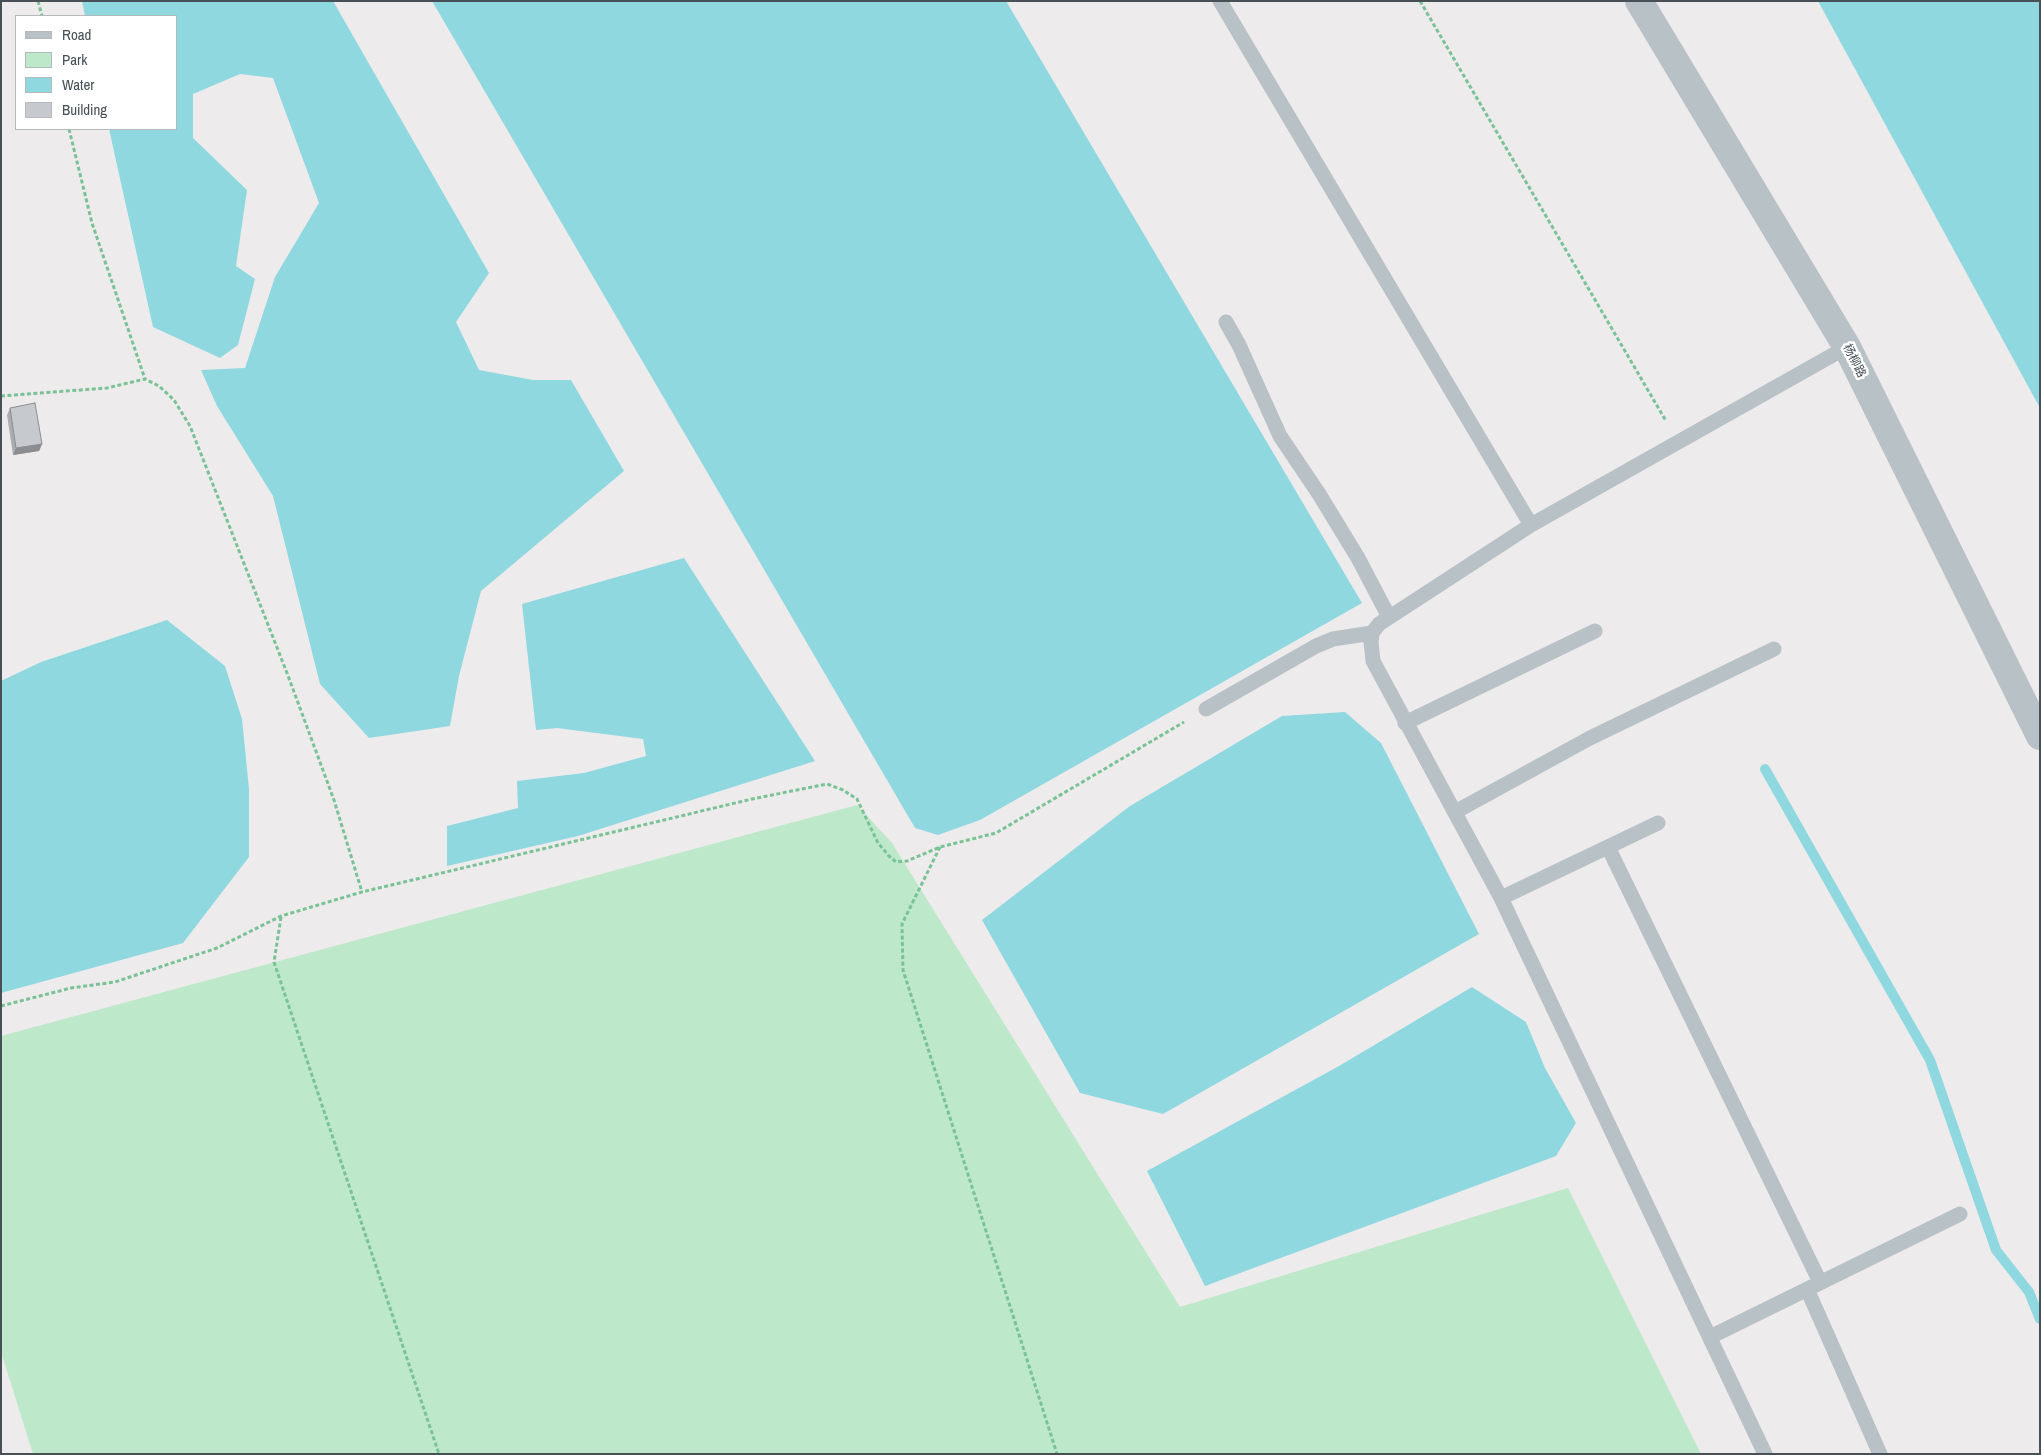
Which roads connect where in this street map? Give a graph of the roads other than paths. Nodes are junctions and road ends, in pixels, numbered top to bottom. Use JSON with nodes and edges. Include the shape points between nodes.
{"nodes":[{"id":1,"x":1220,"y":1,"type":"edge"},
{"id":2,"x":1639,"y":1,"type":"edge"},
{"id":3,"x":1226,"y":322,"type":"dead end"},
{"id":4,"x":1847,"y":347,"type":"junction"},
{"id":5,"x":1531,"y":525,"type":"junction"},
{"id":6,"x":1390,"y":617,"type":"junction"},
{"id":7,"x":1596,"y":632,"type":"dead end"},
{"id":8,"x":1372,"y":633,"type":"junction"},
{"id":9,"x":1774,"y":649,"type":"dead end"},
{"id":10,"x":1206,"y":709,"type":"road end"},
{"id":11,"x":1405,"y":723,"type":"junction"},
{"id":12,"x":2040,"y":736,"type":"edge"},
{"id":13,"x":1455,"y":812,"type":"junction"},
{"id":14,"x":1658,"y":823,"type":"dead end"},
{"id":15,"x":1608,"y":847,"type":"junction"},
{"id":16,"x":1500,"y":898,"type":"junction"},
{"id":17,"x":1960,"y":1214,"type":"dead end"},
{"id":18,"x":1813,"y":1286,"type":"junction"},
{"id":19,"x":1710,"y":1337,"type":"junction"},
{"id":20,"x":1765,"y":1454,"type":"edge"},
{"id":21,"x":1880,"y":1454,"type":"edge"}],
"edges":[{"from":1,"to":5,"type":"lane"},
{"from":2,"to":4,"type":"street","name":"杨柳路"},
{"from":3,"to":6,"type":"lane","via":[[1280,436],[1343,534]]},
{"from":4,"to":5,"type":"lane"},
{"from":4,"to":12,"type":"street","name":"杨柳路"},
{"from":5,"to":6,"type":"lane"},
{"from":6,"to":8,"type":"lane"},
{"from":7,"to":11,"type":"lane"},
{"from":8,"to":10,"type":"lane","via":[[1333,639],[1316,646]]},
{"from":8,"to":11,"type":"lane","via":[[1370,650],[1373,661]]},
{"from":9,"to":13,"type":"lane","via":[[1590,738]]},
{"from":11,"to":13,"type":"lane"},
{"from":13,"to":16,"type":"lane"},
{"from":14,"to":15,"type":"lane"},
{"from":15,"to":16,"type":"lane"},
{"from":15,"to":18,"type":"lane"},
{"from":16,"to":19,"type":"lane"},
{"from":17,"to":18,"type":"lane"},
{"from":18,"to":19,"type":"lane"},
{"from":18,"to":21,"type":"lane"},
{"from":19,"to":20,"type":"lane"}]}
